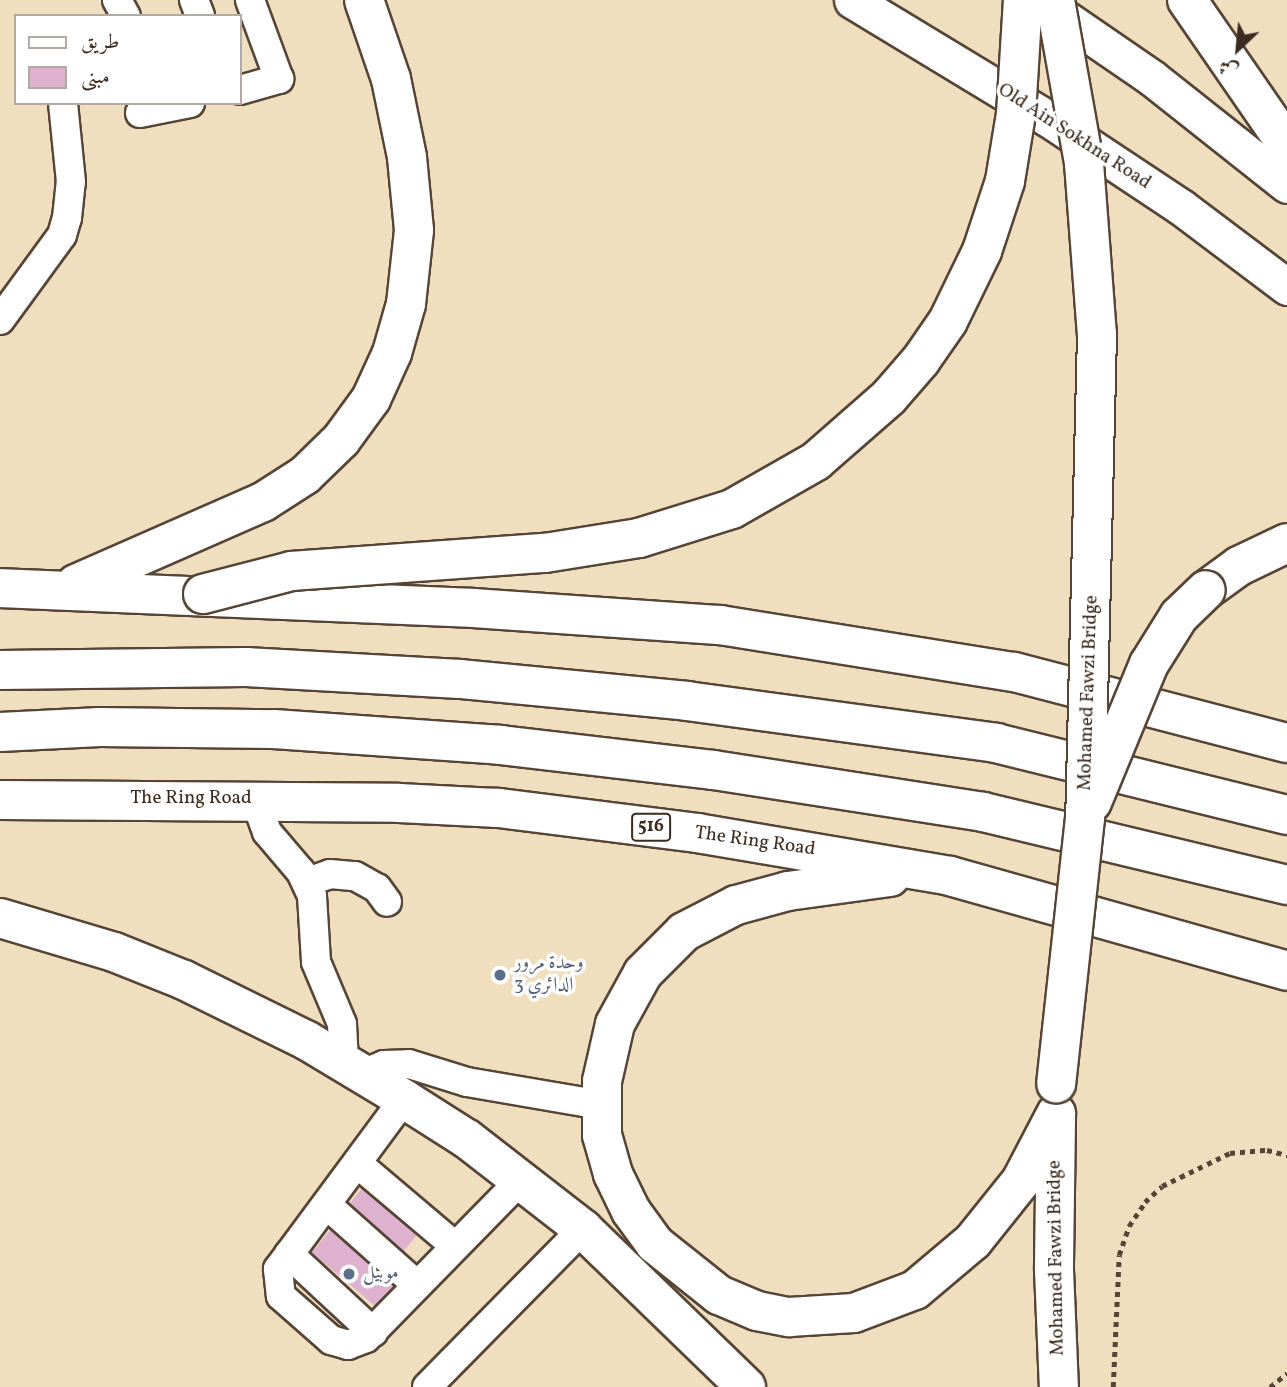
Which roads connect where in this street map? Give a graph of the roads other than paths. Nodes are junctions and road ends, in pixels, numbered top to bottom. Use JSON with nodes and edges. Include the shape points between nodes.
{"nodes":[{"id":1,"x":250,"y":0,"type":"edge"},
{"id":2,"x":364,"y":0,"type":"edge"},
{"id":3,"x":852,"y":0,"type":"edge"},
{"id":4,"x":1023,"y":0,"type":"edge"},
{"id":5,"x":1038,"y":0,"type":"edge"},
{"id":6,"x":1055,"y":0,"type":"edge"},
{"id":7,"x":1187,"y":0,"type":"edge"},
{"id":8,"x":242,"y":89,"type":"edge"},
{"id":9,"x":62,"y":105,"type":"edge"},
{"id":10,"x":180,"y":105,"type":"edge"},
{"id":11,"x":140,"y":113,"type":"dead end"},
{"id":12,"x":1287,"y":145,"type":"edge"},
{"id":13,"x":1287,"y":185,"type":"edge"},
{"id":14,"x":1287,"y":287,"type":"edge"},
{"id":15,"x":0,"y":320,"type":"edge"},
{"id":16,"x":1287,"y":543,"type":"edge"},
{"id":17,"x":0,"y":588,"type":"edge"},
{"id":18,"x":66,"y":588,"type":"junction"},
{"id":19,"x":203,"y":594,"type":"junction"},
{"id":20,"x":0,"y":670,"type":"edge"},
{"id":21,"x":0,"y":732,"type":"edge"},
{"id":22,"x":1287,"y":743,"type":"edge"},
{"id":23,"x":255,"y":799,"type":"junction"},
{"id":24,"x":0,"y":800,"type":"edge"},
{"id":25,"x":1287,"y":815,"type":"edge"},
{"id":26,"x":1085,"y":818,"type":"junction"},
{"id":27,"x":950,"y":877,"type":"junction"},
{"id":28,"x":307,"y":882,"type":"junction"},
{"id":29,"x":1287,"y":886,"type":"edge"},
{"id":30,"x":387,"y":902,"type":"dead end"},
{"id":31,"x":0,"y":918,"type":"edge"},
{"id":32,"x":1287,"y":971,"type":"edge"},
{"id":33,"x":353,"y":1068,"type":"junction"},
{"id":34,"x":404,"y":1099,"type":"junction"},
{"id":35,"x":602,"y":1105,"type":"junction"},
{"id":36,"x":1056,"y":1114,"type":"junction"},
{"id":37,"x":358,"y":1164,"type":"junction"},
{"id":38,"x":520,"y":1181,"type":"junction"},
{"id":39,"x":327,"y":1205,"type":"junction"},
{"id":40,"x":583,"y":1229,"type":"junction"},
{"id":41,"x":454,"y":1245,"type":"junction"},
{"id":42,"x":289,"y":1254,"type":"junction"},
{"id":43,"x":417,"y":1285,"type":"junction"},
{"id":44,"x":373,"y":1332,"type":"junction"},
{"id":45,"x":427,"y":1387,"type":"edge"},
{"id":46,"x":746,"y":1387,"type":"edge"},
{"id":47,"x":1059,"y":1387,"type":"edge"}],
"edges":[{"from":1,"to":8,"type":"street","via":[[279,79]]},
{"from":2,"to":18,"type":"highway","via":[[391,79],[407,157],[414,230],[406,304],[392,353],[371,399],[305,475],[263,502]]},
{"from":3,"to":14,"type":"main road","name":"Old Ain Sokhna Road","via":[[1181,207]]},
{"from":4,"to":19,"type":"highway","bridge":true,"via":[[1016,114],[1005,181],[982,251],[948,321],[921,360],[889,397],[816,461],[732,509],[639,538],[545,553],[291,571]]},
{"from":5,"to":13,"type":"main road","via":[[1152,78]]},
{"from":6,"to":26,"type":"highway","name":"Mohamed Fawzi Bridge","bridge":true,"via":[[1084,163],[1097,334]]},
{"from":7,"to":12,"type":"highway"},
{"from":9,"to":15,"type":"street","via":[[71,182],[68,218],[62,235]]},
{"from":10,"to":11,"type":"street"},
{"from":16,"to":26,"type":"highway","bridge":true,"via":[[1240,566],[1179,616],[1149,664]]},
{"from":17,"to":18,"type":"highway"},
{"from":18,"to":19,"type":"highway"},
{"from":19,"to":22,"type":"highway","via":[[720,625],[1014,672]]},
{"from":20,"to":25,"type":"highway","via":[[246,667],[460,678],[687,701],[996,743]]},
{"from":21,"to":29,"type":"highway","via":[[100,727],[274,729],[501,745],[713,770],[984,812]]},
{"from":23,"to":24,"type":"highway","name":"The Ring Road","number":"516"},
{"from":23,"to":27,"type":"highway","name":"The Ring Road","number":"516","via":[[499,808],[798,848]]},
{"from":23,"to":28,"type":"street","via":[[267,832]]},
{"from":26,"to":36,"type":"highway","name":"Mohamed Fawzi Bridge","bridge":true,"via":[[1059,1042]]},
{"from":27,"to":32,"type":"highway","name":"The Ring Road","number":"516"},
{"from":27,"to":35,"type":"highway","via":[[896,876],[788,891],[736,905],[684,932],[662,951],[627,998],[607,1052]]},
{"from":28,"to":30,"type":"street","via":[[330,874],[355,876],[377,888]]},
{"from":28,"to":33,"type":"street","via":[[316,962],[342,1024]]},
{"from":31,"to":33,"type":"highway","via":[[114,952],[184,980]]},
{"from":33,"to":34,"type":"highway"},
{"from":33,"to":35,"type":"street","via":[[409,1064],[467,1082]]},
{"from":34,"to":37,"type":"street"},
{"from":34,"to":38,"type":"highway"},
{"from":35,"to":36,"type":"highway","via":[[602,1135],[613,1174],[655,1244],[719,1295],[757,1311],[822,1318],[886,1304],[915,1290],[973,1241],[1021,1181]]},
{"from":36,"to":47,"type":"highway","name":"Mohamed Fawzi Bridge","via":[[1054,1270]]},
{"from":37,"to":39,"type":"street"},
{"from":37,"to":41,"type":"street"},
{"from":38,"to":40,"type":"highway"},
{"from":38,"to":41,"type":"street"},
{"from":39,"to":42,"type":"street"},
{"from":39,"to":43,"type":"street"},
{"from":40,"to":45,"type":"street"},
{"from":40,"to":46,"type":"highway"},
{"from":41,"to":43,"type":"street"},
{"from":42,"to":44,"type":"street"},
{"from":42,"to":44,"type":"street","via":[[276,1278],[287,1303],[339,1344],[358,1343]]},
{"from":43,"to":44,"type":"street"}]}
